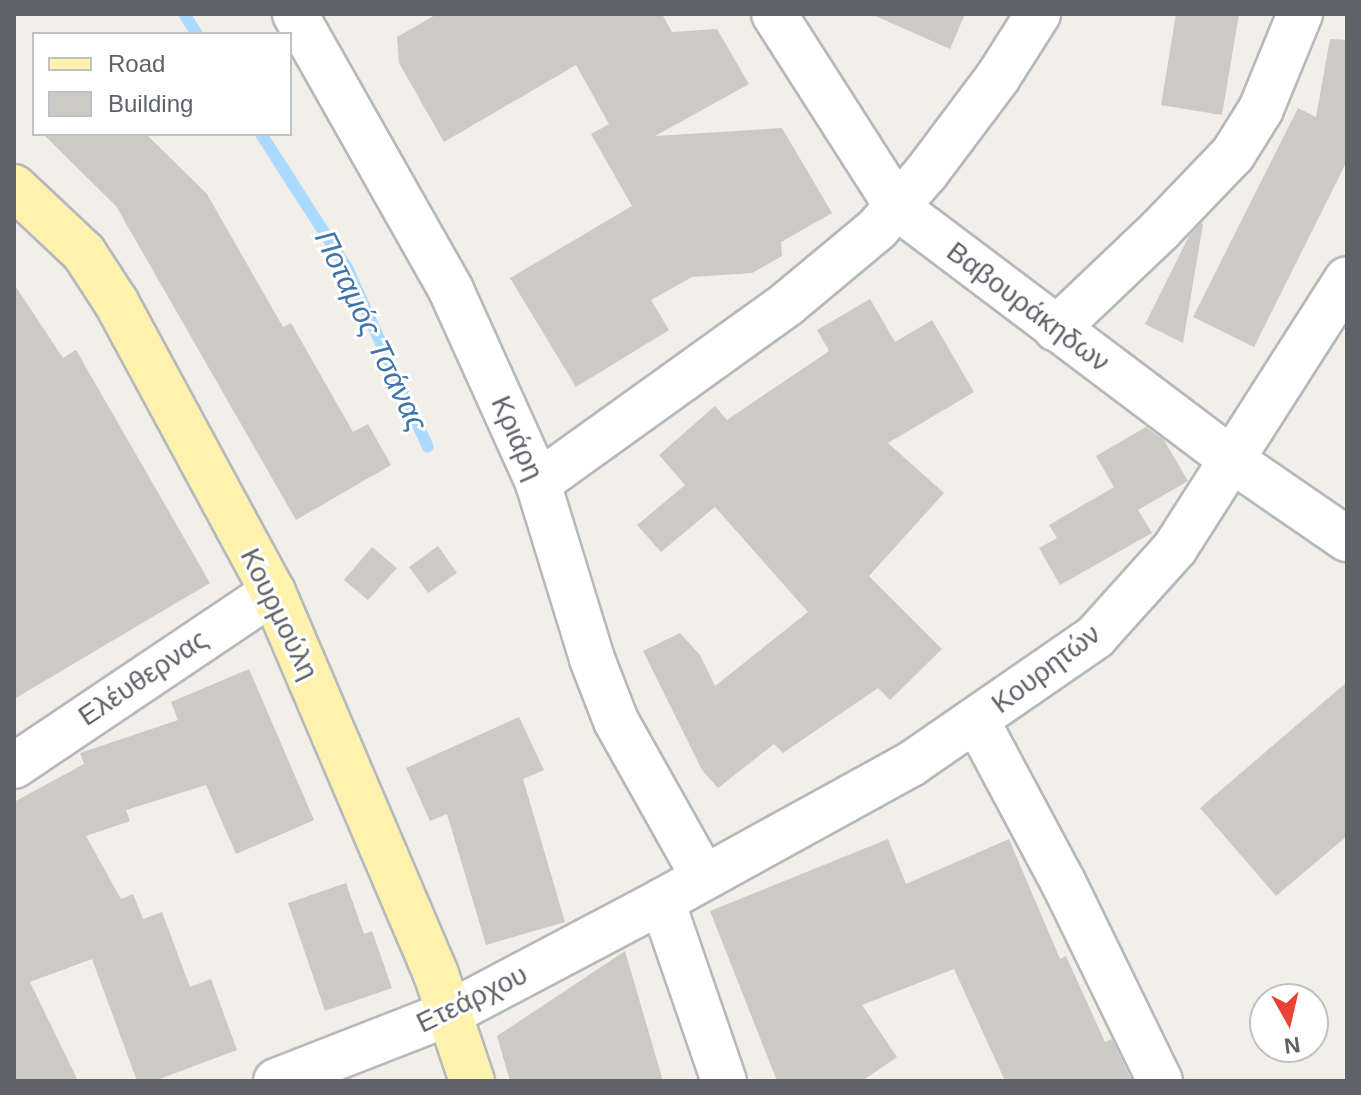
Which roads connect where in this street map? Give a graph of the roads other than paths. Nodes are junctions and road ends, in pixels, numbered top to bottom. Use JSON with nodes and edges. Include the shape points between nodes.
{"nodes":[{"id":1,"x":295,"y":14,"type":"edge"},
{"id":2,"x":774,"y":14,"type":"edge"},
{"id":3,"x":1038,"y":14,"type":"edge"},
{"id":4,"x":1300,"y":14,"type":"edge"},
{"id":5,"x":14,"y":187,"type":"edge"},
{"id":6,"x":898,"y":208,"type":"junction"},
{"id":7,"x":1347,"y":279,"type":"edge"},
{"id":8,"x":1056,"y":329,"type":"junction"},
{"id":9,"x":1232,"y":460,"type":"junction"},
{"id":10,"x":538,"y":483,"type":"junction"},
{"id":11,"x":1347,"y":539,"type":"edge"},
{"id":12,"x":273,"y":592,"type":"junction"},
{"id":13,"x":977,"y":721,"type":"junction"},
{"id":14,"x":14,"y":766,"type":"edge"},
{"id":15,"x":703,"y":876,"type":"junction"},
{"id":16,"x":662,"y":901,"type":"junction"},
{"id":17,"x":450,"y":1013,"type":"junction"},
{"id":18,"x":276,"y":1081,"type":"edge"},
{"id":19,"x":472,"y":1081,"type":"edge"},
{"id":20,"x":724,"y":1081,"type":"edge"},
{"id":21,"x":1160,"y":1081,"type":"edge"}],
"edges":[{"from":1,"to":10,"type":"street","name":"Κριάρη","via":[[451,290]]},
{"from":2,"to":6,"type":"street","name":"Βαβουράκηδων"},
{"from":3,"to":6,"type":"street","via":[[998,77]]},
{"from":4,"to":8,"type":"street","via":[[1261,109],[1233,154]]},
{"from":5,"to":12,"type":"main road","name":"Κουρμούλη","via":[[84,253],[116,302]]},
{"from":6,"to":8,"type":"street","name":"Βαβουράκηδων"},
{"from":6,"to":10,"type":"street","via":[[787,304]]},
{"from":7,"to":9,"type":"street","name":"Κουρητών"},
{"from":8,"to":9,"type":"street","name":"Βαβουράκηδων"},
{"from":9,"to":11,"type":"street","name":"Βαβουράκηδων"},
{"from":9,"to":13,"type":"street","name":"Κουρητών","via":[[1175,548],[1095,637]]},
{"from":10,"to":15,"type":"street","name":"Κριάρη","via":[[616,721]]},
{"from":12,"to":14,"type":"street","name":"Ελέυθερνας"},
{"from":12,"to":17,"type":"main road","name":"Κουρμούλη"},
{"from":13,"to":15,"type":"street","name":"Κουρητών","via":[[911,764]]},
{"from":13,"to":21,"type":"street"},
{"from":15,"to":16,"type":"street","name":"Κουρητών"},
{"from":16,"to":17,"type":"street","name":"Ετεάρχου"},
{"from":16,"to":20,"type":"street"},
{"from":17,"to":18,"type":"street","name":"Ετεάρχου"},
{"from":17,"to":19,"type":"main road","name":"Κουρμούλη"}]}
